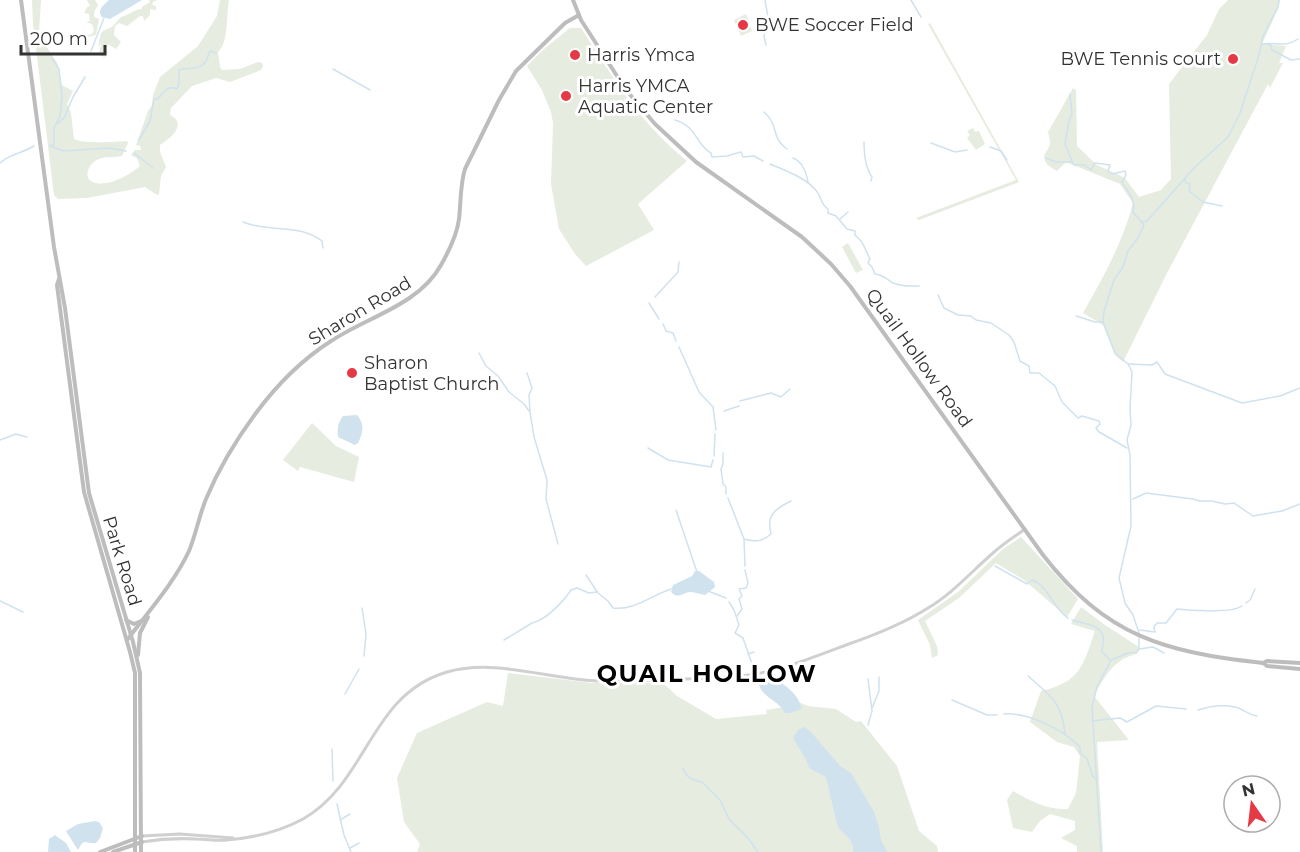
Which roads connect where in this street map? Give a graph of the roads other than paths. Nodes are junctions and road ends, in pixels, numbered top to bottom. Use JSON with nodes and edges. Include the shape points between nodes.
{"nodes":[{"id":1,"x":21,"y":0,"type":"edge"},
{"id":2,"x":573,"y":0,"type":"edge"},
{"id":3,"x":579,"y":15,"type":"junction"},
{"id":4,"x":59,"y":278,"type":"junction"},
{"id":5,"x":1025,"y":529,"type":"junction"},
{"id":6,"x":153,"y":605,"type":"junction"},
{"id":7,"x":143,"y":618,"type":"junction"},
{"id":8,"x":126,"y":620,"type":"junction"},
{"id":9,"x":131,"y":635,"type":"junction"},
{"id":10,"x":127,"y":640,"type":"junction"},
{"id":11,"x":138,"y":662,"type":"junction"},
{"id":12,"x":1263,"y":663,"type":"junction"},
{"id":13,"x":1300,"y":663,"type":"edge"},
{"id":14,"x":1300,"y":669,"type":"edge"},
{"id":15,"x":142,"y":836,"type":"junction"},
{"id":16,"x":135,"y":837,"type":"junction"},
{"id":17,"x":235,"y":838,"type":"junction"},
{"id":18,"x":142,"y":843,"type":"junction"},
{"id":19,"x":135,"y":844,"type":"junction"},
{"id":20,"x":100,"y":852,"type":"edge"},
{"id":21,"x":113,"y":852,"type":"edge"},
{"id":22,"x":135,"y":852,"type":"edge"},
{"id":23,"x":141,"y":852,"type":"edge"}],
"edges":[{"from":1,"to":4,"type":"main road","name":"Park Road"},
{"from":2,"to":3,"type":"main road"},
{"from":3,"to":5,"type":"main road","name":"Quail Hollow Road","via":[[626,90],[665,134],[696,162],[802,237],[831,264]]},
{"from":3,"to":6,"type":"main road","name":"Sharon Road","via":[[565,23],[519,67],[505,87],[465,169],[457,231],[436,273],[417,294],[320,348],[265,402],[223,462],[188,551]]},
{"from":4,"to":8,"type":"main road","name":"Park Road","via":[[89,493]]},
{"from":4,"to":10,"type":"main road","name":"Park Road","via":[[84,492]]},
{"from":5,"to":12,"type":"main road","name":"Quail Hollow Road","via":[[1074,591],[1131,632],[1197,654]]},
{"from":5,"to":17,"type":"street","via":[[951,592],[912,617],[886,630],[771,670],[727,677],[600,681],[481,667],[437,676],[391,708],[347,779],[317,810],[279,830]]},
{"from":6,"to":7,"type":"main road","name":"Sharon Road"},
{"from":6,"to":11,"type":"main road","via":[[140,633]]},
{"from":7,"to":8,"type":"main road","via":[[136,624]]},
{"from":7,"to":9,"type":"main road","name":"Sharon Road"},
{"from":8,"to":9,"type":"main road","name":"Park Road"},
{"from":9,"to":10,"type":"main road","name":"Sharon Road"},
{"from":9,"to":11,"type":"main road","name":"Park Road"},
{"from":10,"to":16,"type":"main road","name":"Park Road","via":[[135,679]]},
{"from":11,"to":15,"type":"main road","name":"Park Road"},
{"from":12,"to":13,"type":"main road","name":"Quail Hollow Road"},
{"from":12,"to":14,"type":"main road","name":"Quail Hollow Road"},
{"from":15,"to":16,"type":"main road"},
{"from":15,"to":17,"type":"street"},
{"from":15,"to":18,"type":"main road","name":"Park Road"},
{"from":16,"to":19,"type":"main road","name":"Park Road"},
{"from":16,"to":20,"type":"main road"},
{"from":17,"to":18,"type":"street"},
{"from":18,"to":19,"type":"main road"},
{"from":18,"to":23,"type":"main road","name":"Park Road"},
{"from":19,"to":21,"type":"main road"},
{"from":19,"to":22,"type":"main road","name":"Park Road"}]}
